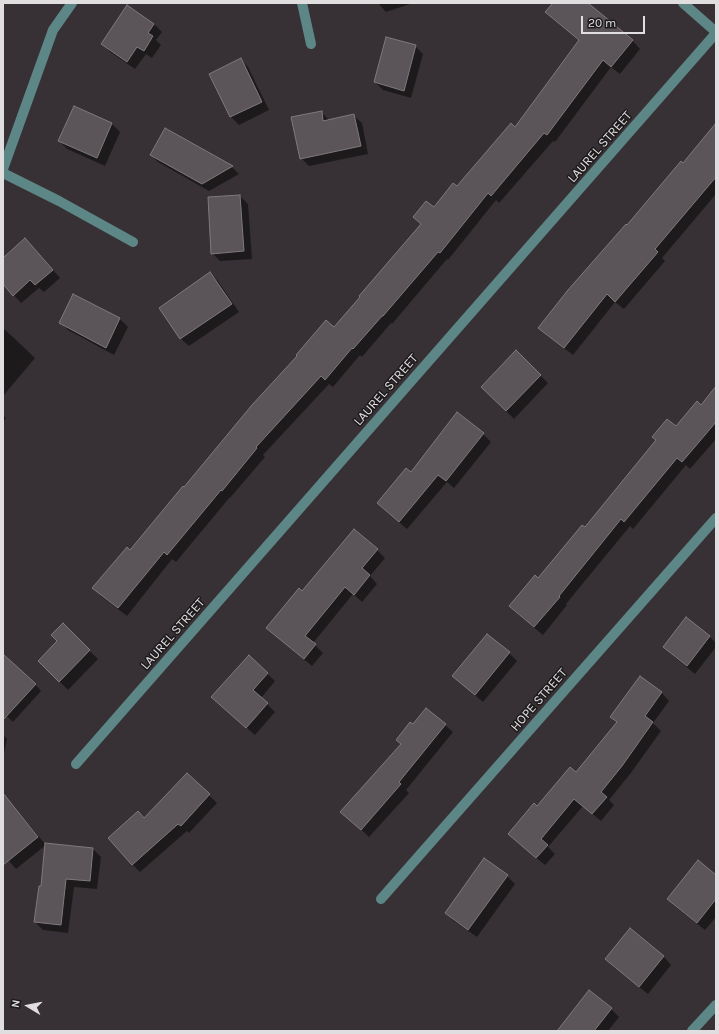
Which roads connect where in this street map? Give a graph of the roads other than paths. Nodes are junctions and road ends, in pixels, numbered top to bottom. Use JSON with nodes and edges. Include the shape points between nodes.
{"nodes":[{"id":1,"x":72,"y":3,"type":"edge"},
{"id":2,"x":302,"y":3,"type":"edge"},
{"id":3,"x":683,"y":3,"type":"edge"},
{"id":4,"x":716,"y":33,"type":"edge"},
{"id":5,"x":311,"y":44,"type":"dead end"},
{"id":6,"x":3,"y":169,"type":"edge"},
{"id":7,"x":3,"y":173,"type":"edge"},
{"id":8,"x":133,"y":242,"type":"dead end"},
{"id":9,"x":716,"y":518,"type":"edge"},
{"id":10,"x":76,"y":764,"type":"dead end"},
{"id":11,"x":381,"y":898,"type":"dead end"},
{"id":12,"x":716,"y":1005,"type":"edge"},
{"id":13,"x":692,"y":1031,"type":"edge"}],
"edges":[{"from":1,"to":6,"type":"street","via":[[53,30]]},
{"from":2,"to":5,"type":"street"},
{"from":3,"to":4,"type":"street"},
{"from":4,"to":10,"type":"street","name":"LAUREL STREET"},
{"from":7,"to":8,"type":"street"},
{"from":9,"to":11,"type":"street","name":"HOPE STREET"},
{"from":12,"to":13,"type":"street"}]}
